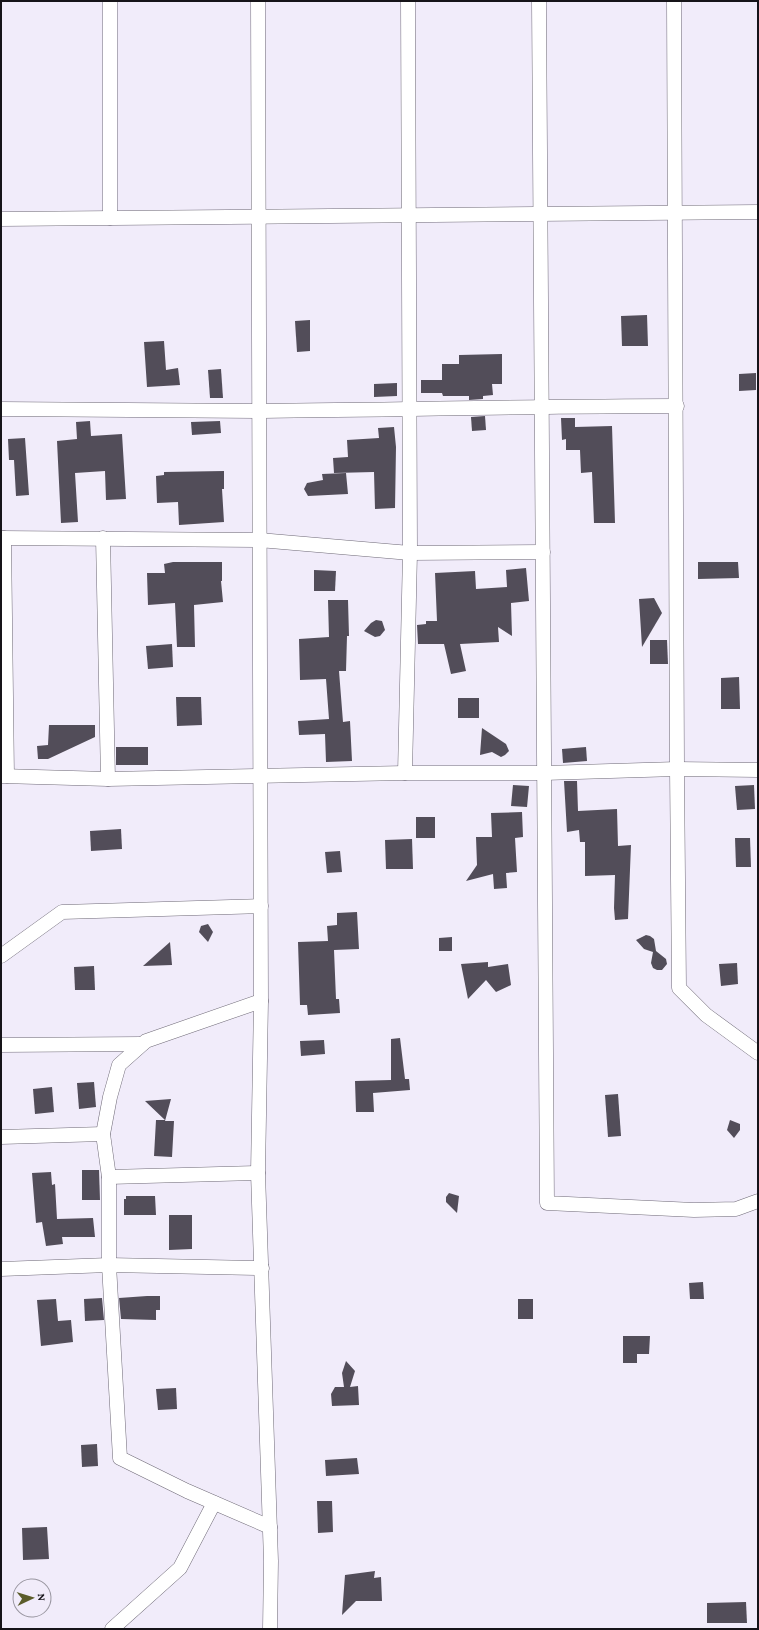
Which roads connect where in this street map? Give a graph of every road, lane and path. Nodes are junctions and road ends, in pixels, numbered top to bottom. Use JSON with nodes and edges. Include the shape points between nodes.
{"nodes":[{"id":1,"x":110,"y":1,"type":"edge"},
{"id":2,"x":258,"y":1,"type":"edge"},
{"id":3,"x":408,"y":1,"type":"edge"},
{"id":4,"x":538,"y":1,"type":"edge"},
{"id":5,"x":674,"y":1,"type":"edge"},
{"id":6,"x":758,"y":212,"type":"edge"},
{"id":7,"x":675,"y":213,"type":"junction"},
{"id":8,"x":540,"y":214,"type":"junction"},
{"id":9,"x":409,"y":215,"type":"junction"},
{"id":10,"x":258,"y":216,"type":"junction"},
{"id":11,"x":110,"y":218,"type":"junction"},
{"id":12,"x":1,"y":219,"type":"edge"},
{"id":13,"x":541,"y":406,"type":"junction"},
{"id":14,"x":676,"y":406,"type":"junction"},
{"id":15,"x":1,"y":409,"type":"edge"},
{"id":16,"x":410,"y":410,"type":"junction"},
{"id":17,"x":260,"y":411,"type":"junction"},
{"id":18,"x":3,"y":538,"type":"edge"},
{"id":19,"x":103,"y":538,"type":"junction"},
{"id":20,"x":259,"y":540,"type":"junction"},
{"id":21,"x":543,"y":552,"type":"junction"},
{"id":22,"x":410,"y":553,"type":"junction"},
{"id":23,"x":676,"y":769,"type":"junction"},
{"id":24,"x":758,"y":770,"type":"edge"},
{"id":25,"x":405,"y":773,"type":"junction"},
{"id":26,"x":544,"y":773,"type":"junction"},
{"id":27,"x":4,"y":776,"type":"edge"},
{"id":28,"x":261,"y":776,"type":"junction"},
{"id":29,"x":108,"y":779,"type":"junction"},
{"id":30,"x":261,"y":906,"type":"junction"},
{"id":31,"x":1,"y":956,"type":"edge"},
{"id":32,"x":261,"y":1001,"type":"junction"},
{"id":33,"x":142,"y":1044,"type":"junction"},
{"id":34,"x":1,"y":1046,"type":"edge"},
{"id":35,"x":758,"y":1053,"type":"edge"},
{"id":36,"x":103,"y":1134,"type":"junction"},
{"id":37,"x":1,"y":1137,"type":"edge"},
{"id":38,"x":258,"y":1173,"type":"junction"},
{"id":39,"x":109,"y":1177,"type":"junction"},
{"id":40,"x":758,"y":1201,"type":"edge"},
{"id":41,"x":109,"y":1265,"type":"junction"},
{"id":42,"x":262,"y":1268,"type":"junction"},
{"id":43,"x":1,"y":1269,"type":"edge"},
{"id":44,"x":214,"y":1503,"type":"junction"},
{"id":45,"x":270,"y":1527,"type":"junction"},
{"id":46,"x":112,"y":1629,"type":"edge"},
{"id":47,"x":270,"y":1629,"type":"edge"}],
"edges":[{"from":1,"to":11,"type":"street"},
{"from":2,"to":10,"type":"street"},
{"from":3,"to":9,"type":"street"},
{"from":4,"to":8,"type":"street"},
{"from":5,"to":7,"type":"street"},
{"from":6,"to":7,"type":"street"},
{"from":7,"to":8,"type":"street"},
{"from":7,"to":14,"type":"street"},
{"from":8,"to":9,"type":"street"},
{"from":8,"to":13,"type":"street"},
{"from":9,"to":10,"type":"street"},
{"from":9,"to":16,"type":"street"},
{"from":10,"to":11,"type":"street"},
{"from":10,"to":17,"type":"street"},
{"from":11,"to":12,"type":"street"},
{"from":13,"to":14,"type":"street"},
{"from":13,"to":16,"type":"street"},
{"from":13,"to":21,"type":"street"},
{"from":14,"to":23,"type":"street"},
{"from":15,"to":17,"type":"street"},
{"from":16,"to":17,"type":"street"},
{"from":16,"to":22,"type":"street"},
{"from":17,"to":20,"type":"street"},
{"from":18,"to":19,"type":"street"},
{"from":18,"to":27,"type":"street"},
{"from":19,"to":20,"type":"street"},
{"from":19,"to":29,"type":"street"},
{"from":20,"to":22,"type":"street"},
{"from":20,"to":28,"type":"street"},
{"from":21,"to":22,"type":"street"},
{"from":21,"to":26,"type":"street"},
{"from":22,"to":25,"type":"street"},
{"from":23,"to":24,"type":"street"},
{"from":23,"to":26,"type":"street"},
{"from":23,"to":35,"type":"street","via":[[679,988],[706,1015]]},
{"from":25,"to":26,"type":"street"},
{"from":25,"to":28,"type":"street"},
{"from":26,"to":40,"type":"street","via":[[547,1203],[694,1210],[736,1209]]},
{"from":27,"to":29,"type":"street"},
{"from":28,"to":29,"type":"street"},
{"from":28,"to":30,"type":"street"},
{"from":30,"to":31,"type":"street","via":[[62,912]]},
{"from":30,"to":32,"type":"street"},
{"from":32,"to":33,"type":"street"},
{"from":32,"to":38,"type":"street"},
{"from":33,"to":34,"type":"street"},
{"from":33,"to":36,"type":"street","via":[[119,1065]]},
{"from":36,"to":37,"type":"street"},
{"from":36,"to":39,"type":"street"},
{"from":38,"to":39,"type":"street"},
{"from":38,"to":42,"type":"street"},
{"from":39,"to":41,"type":"street"},
{"from":41,"to":42,"type":"street"},
{"from":41,"to":43,"type":"street"},
{"from":41,"to":44,"type":"street","via":[[120,1458]]},
{"from":42,"to":45,"type":"street"},
{"from":44,"to":45,"type":"street"},
{"from":44,"to":46,"type":"street","via":[[180,1568]]},
{"from":45,"to":47,"type":"street"}]}
